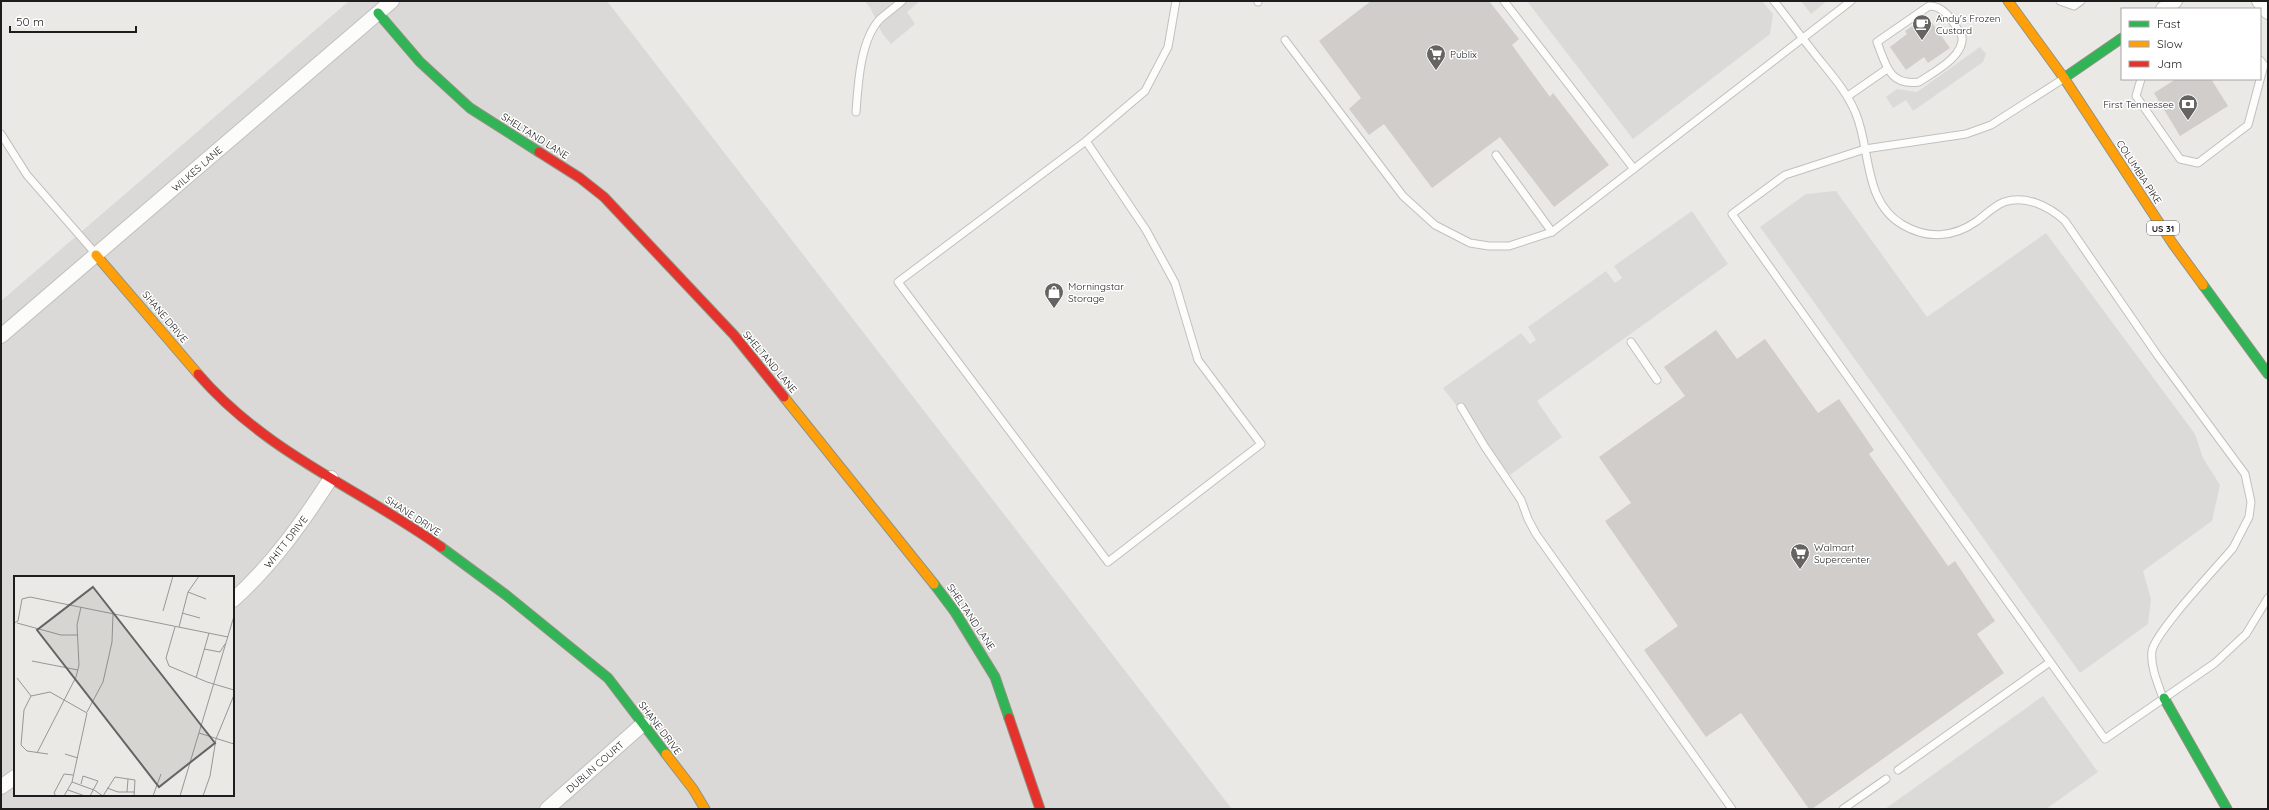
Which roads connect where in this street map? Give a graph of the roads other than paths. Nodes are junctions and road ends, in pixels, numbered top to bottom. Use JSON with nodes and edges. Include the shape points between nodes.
{"nodes":[{"id":1,"x":392,"y":1,"type":"edge"},
{"id":2,"x":902,"y":1,"type":"edge"},
{"id":3,"x":1176,"y":1,"type":"edge"},
{"id":4,"x":1504,"y":1,"type":"edge"},
{"id":5,"x":1774,"y":1,"type":"edge"},
{"id":6,"x":1851,"y":1,"type":"edge"},
{"id":7,"x":2008,"y":1,"type":"edge"},
{"id":8,"x":2060,"y":1,"type":"edge"},
{"id":9,"x":2081,"y":1,"type":"edge"},
{"id":10,"x":2259,"y":1,"type":"edge"},
{"id":11,"x":2268,"y":12,"type":"edge"},
{"id":12,"x":378,"y":13,"type":"junction"},
{"id":13,"x":1802,"y":38,"type":"junction"},
{"id":14,"x":2121,"y":39,"type":"edge"},
{"id":15,"x":1285,"y":40,"type":"dead end"},
{"id":16,"x":2261,"y":61,"type":"edge"},
{"id":17,"x":1887,"y":69,"type":"junction"},
{"id":18,"x":2261,"y":76,"type":"edge"},
{"id":19,"x":2064,"y":78,"type":"junction"},
{"id":20,"x":2141,"y":80,"type":"edge"},
{"id":21,"x":2260,"y":80,"type":"edge"},
{"id":22,"x":1848,"y":96,"type":"junction"},
{"id":23,"x":856,"y":112,"type":"dead end"},
{"id":24,"x":1,"y":134,"type":"edge"},
{"id":25,"x":1086,"y":141,"type":"junction"},
{"id":26,"x":1865,"y":149,"type":"junction"},
{"id":27,"x":1496,"y":155,"type":"dead end"},
{"id":28,"x":1634,"y":169,"type":"junction"},
{"id":29,"x":1552,"y":232,"type":"junction"},
{"id":30,"x":96,"y":255,"type":"junction"},
{"id":31,"x":1,"y":336,"type":"edge"},
{"id":32,"x":1631,"y":342,"type":"dead end"},
{"id":33,"x":2268,"y":374,"type":"edge"},
{"id":34,"x":1657,"y":380,"type":"dead end"},
{"id":35,"x":1461,"y":407,"type":"dead end"},
{"id":36,"x":331,"y":478,"type":"junction"},
{"id":37,"x":2268,"y":598,"type":"edge"},
{"id":38,"x":234,"y":599,"type":"edge"},
{"id":39,"x":2050,"y":662,"type":"junction"},
{"id":40,"x":2164,"y":698,"type":"junction"},
{"id":41,"x":643,"y":724,"type":"junction"},
{"id":42,"x":1898,"y":770,"type":"dead end"},
{"id":43,"x":14,"y":777,"type":"edge"},
{"id":44,"x":1886,"y":779,"type":"dead end"},
{"id":45,"x":1,"y":787,"type":"edge"},
{"id":46,"x":547,"y":809,"type":"edge"},
{"id":47,"x":705,"y":809,"type":"edge"},
{"id":48,"x":1040,"y":809,"type":"edge"},
{"id":49,"x":1732,"y":809,"type":"edge"},
{"id":50,"x":1843,"y":809,"type":"edge"},
{"id":51,"x":2227,"y":809,"type":"edge"}],
"edges":[{"from":1,"to":12,"type":"street","name":"WILKES LANE"},
{"from":2,"to":23,"type":"lane","via":[[879,20],[867,42],[858,78]]},
{"from":3,"to":25,"type":"lane","via":[[1168,47],[1145,91]]},
{"from":4,"to":28,"type":"lane"},
{"from":5,"to":13,"type":"lane"},
{"from":6,"to":13,"type":"lane"},
{"from":7,"to":19,"type":"street","name":"COLUMBIA PIKE","number":"US 31"},
{"from":8,"to":9,"type":"lane","via":[[2074,6]]},
{"from":10,"to":11,"type":"street"},
{"from":12,"to":30,"type":"street","name":"WILKES LANE"},
{"from":12,"to":48,"type":"street","name":"SHELTAND LANE","via":[[420,62],[470,108],[580,178],[604,197],[734,335],[930,578],[978,646],[995,677]]},
{"from":13,"to":22,"type":"lane"},
{"from":13,"to":28,"type":"lane"},
{"from":14,"to":19,"type":"street"},
{"from":15,"to":29,"type":"lane","via":[[1403,196],[1435,225],[1470,243],[1488,246],[1509,246]]},
{"from":16,"to":18,"type":"lane","via":[[2264,65]]},
{"from":17,"to":17,"type":"lane","via":[[1894,78],[1912,83],[1920,82],[1959,51],[1962,36],[1940,8],[1929,6],[1877,42]]},
{"from":17,"to":22,"type":"lane"},
{"from":19,"to":26,"type":"lane","via":[[1991,125],[1966,134]]},
{"from":19,"to":33,"type":"street","name":"COLUMBIA PIKE","number":"US 31","via":[[2173,244]]},
{"from":20,"to":21,"type":"lane","via":[[2136,96],[2180,159],[2198,163],[2248,125]]},
{"from":22,"to":26,"type":"lane","via":[[1857,116]]},
{"from":24,"to":30,"type":"lane","via":[[27,175]]},
{"from":25,"to":25,"type":"lane","via":[[898,282],[1108,562],[1261,444],[1198,360],[1175,283],[1146,230]]},
{"from":26,"to":39,"type":"lane","via":[[1785,175],[1732,214]]},
{"from":26,"to":40,"type":"lane","via":[[1874,190],[1881,204],[1901,224],[1913,230],[1949,235],[1976,222],[2004,202],[2032,201],[2055,212],[2065,221],[2158,356],[2245,474],[2251,502],[2249,517],[2242,534],[2162,632],[2152,650],[2154,674]]},
{"from":27,"to":29,"type":"lane"},
{"from":28,"to":29,"type":"lane"},
{"from":30,"to":31,"type":"street","name":"WILKES LANE"},
{"from":30,"to":36,"type":"street","name":"SHANE DRIVE","via":[[235,413],[265,437]]},
{"from":32,"to":34,"type":"lane"},
{"from":35,"to":49,"type":"lane","via":[[1522,500],[1536,534]]},
{"from":36,"to":38,"type":"street","name":"WHITT DRIVE","via":[[305,520],[279,554]]},
{"from":36,"to":41,"type":"street","name":"SHANE DRIVE","via":[[411,526],[506,595],[608,678]]},
{"from":37,"to":40,"type":"lane","via":[[2240,639],[2215,663]]},
{"from":39,"to":40,"type":"lane","via":[[2105,739]]},
{"from":39,"to":42,"type":"lane"},
{"from":40,"to":51,"type":"street"},
{"from":41,"to":46,"type":"street","name":"DUBLIN COURT"},
{"from":41,"to":47,"type":"street","name":"SHANE DRIVE","via":[[693,789]]},
{"from":43,"to":45,"type":"street"},
{"from":44,"to":50,"type":"lane"}]}
